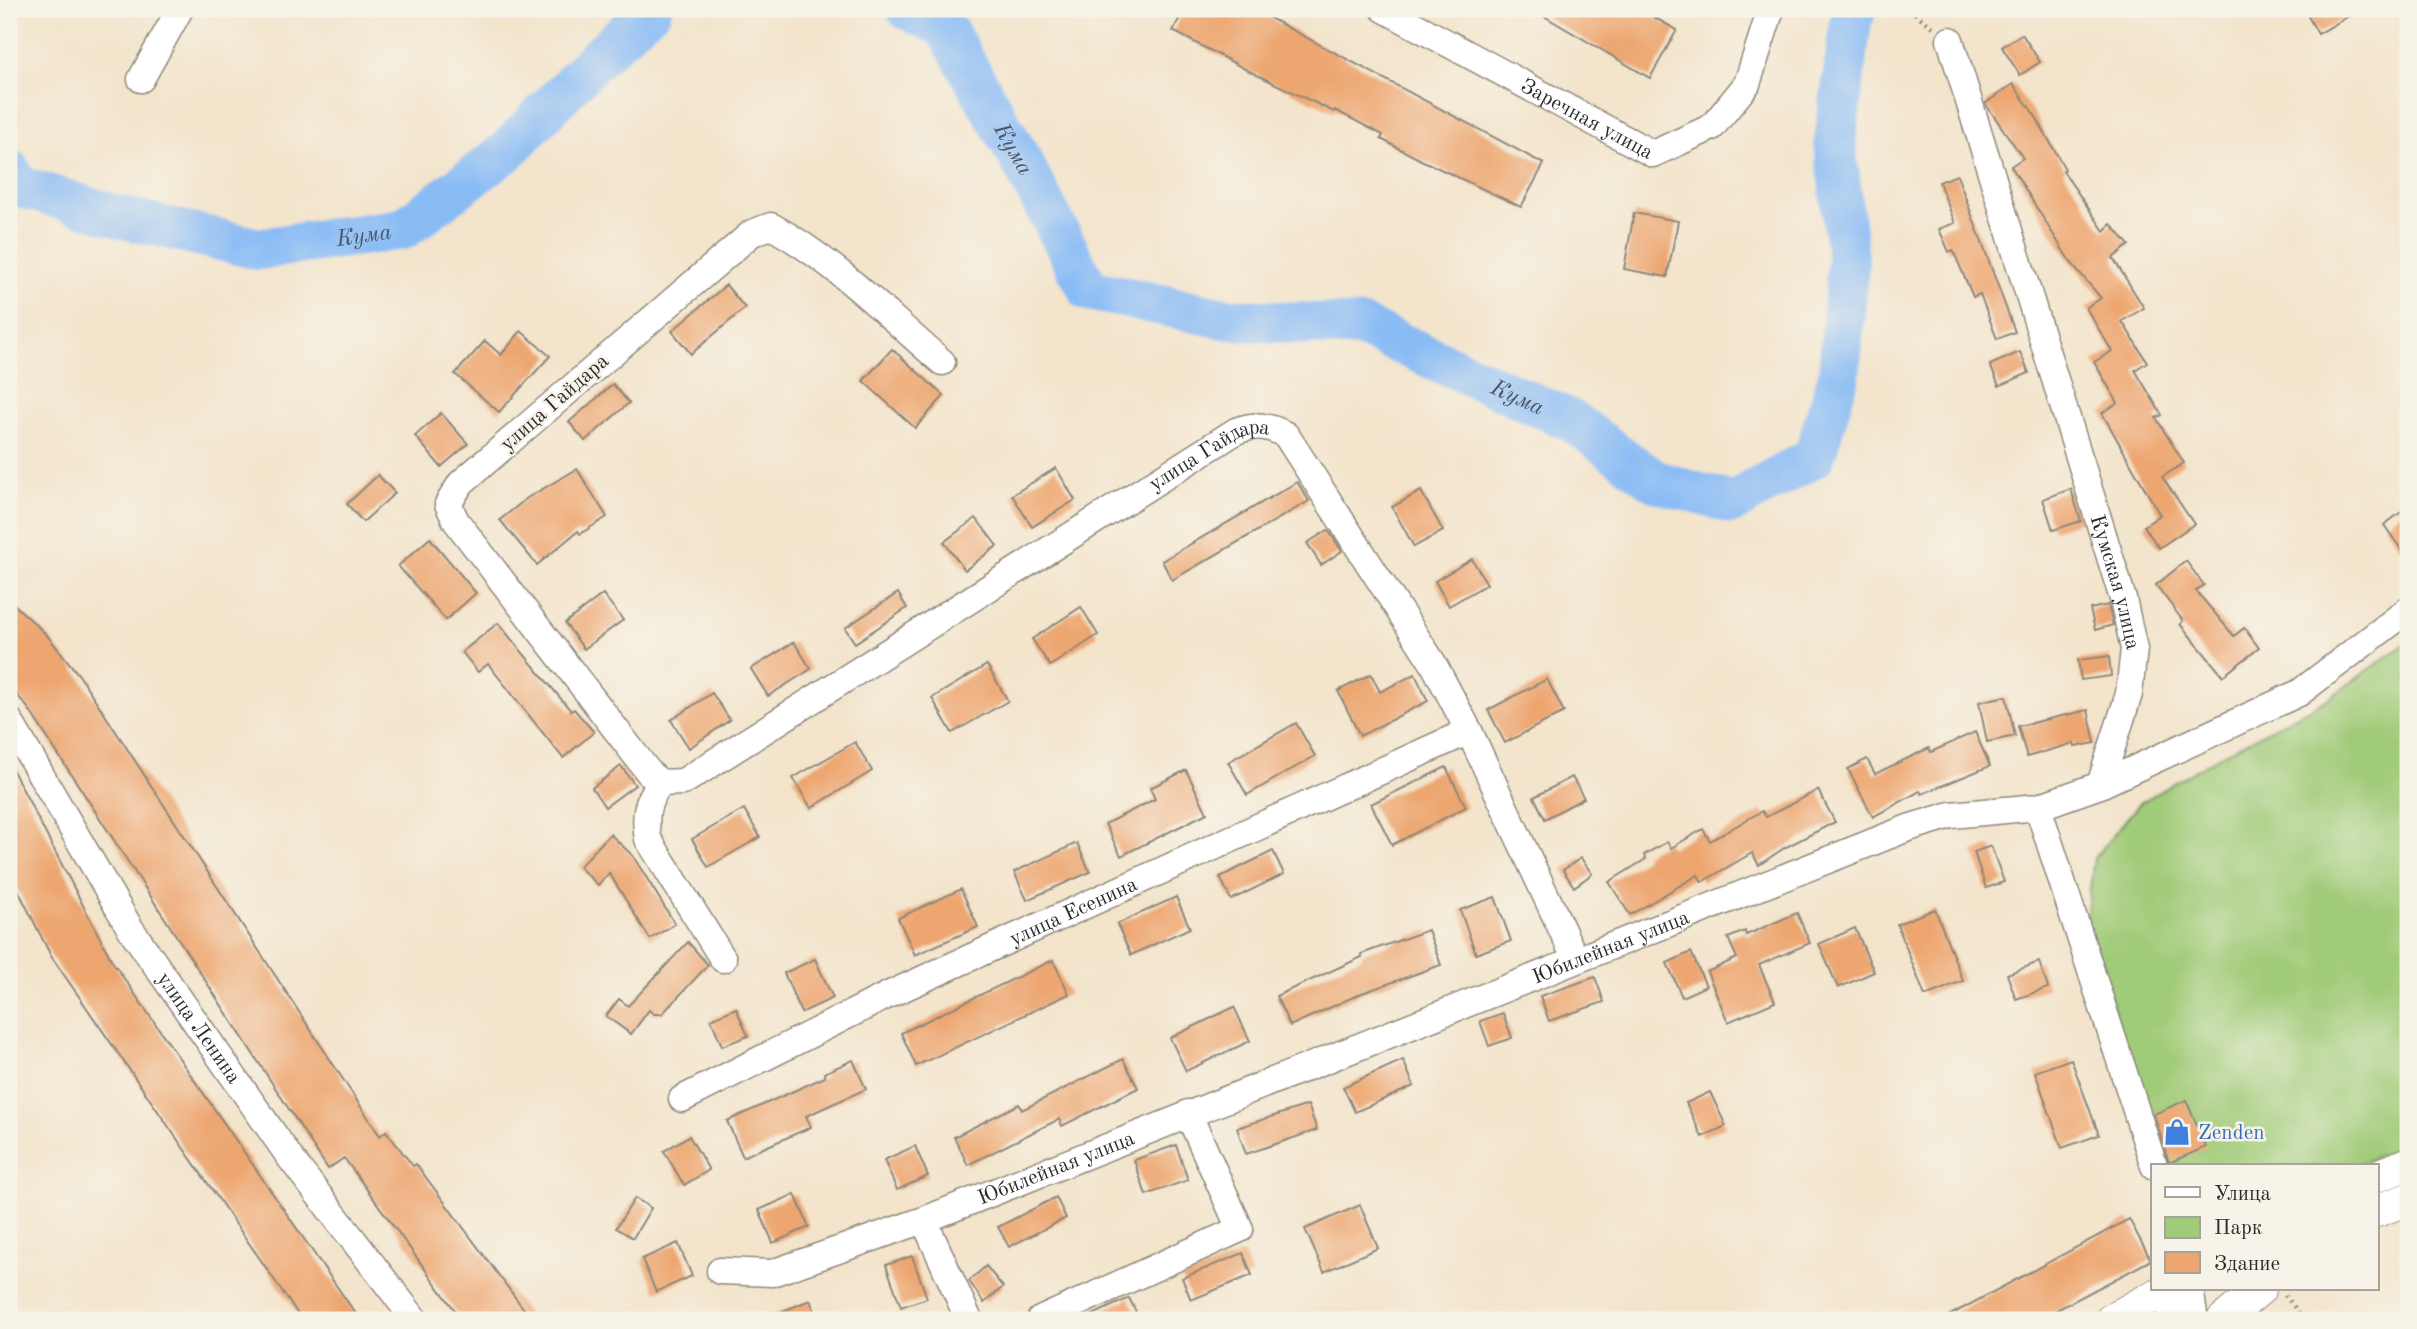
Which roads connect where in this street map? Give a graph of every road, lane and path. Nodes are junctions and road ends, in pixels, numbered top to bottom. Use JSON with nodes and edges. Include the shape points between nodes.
{"nodes":[{"id":1,"x":180,"y":9,"type":"edge"},
{"id":2,"x":1384,"y":9,"type":"edge"},
{"id":3,"x":1770,"y":9,"type":"edge"},
{"id":4,"x":1950,"y":40,"type":"dead end"},
{"id":5,"x":141,"y":79,"type":"dead end"},
{"id":6,"x":942,"y":362,"type":"dead end"},
{"id":7,"x":2408,"y":610,"type":"edge"},
{"id":8,"x":9,"y":720,"type":"edge"},
{"id":9,"x":1469,"y":731,"type":"junction"},
{"id":10,"x":661,"y":783,"type":"junction"},
{"id":11,"x":2100,"y":785,"type":"junction"},
{"id":12,"x":2038,"y":807,"type":"junction"},
{"id":13,"x":1575,"y":958,"type":"junction"},
{"id":14,"x":723,"y":959,"type":"dead end"},
{"id":15,"x":682,"y":1099,"type":"dead end"},
{"id":16,"x":1188,"y":1113,"type":"junction"},
{"id":17,"x":2153,"y":1164,"type":"edge"},
{"id":18,"x":2408,"y":1164,"type":"edge"},
{"id":19,"x":2378,"y":1176,"type":"edge"},
{"id":20,"x":2408,"y":1199,"type":"edge"},
{"id":21,"x":2378,"y":1211,"type":"edge"},
{"id":22,"x":924,"y":1220,"type":"junction"},
{"id":23,"x":720,"y":1271,"type":"dead end"},
{"id":24,"x":2165,"y":1290,"type":"edge"},
{"id":25,"x":2183,"y":1290,"type":"edge"},
{"id":26,"x":2190,"y":1290,"type":"edge"},
{"id":27,"x":2259,"y":1290,"type":"edge"},
{"id":28,"x":2281,"y":1290,"type":"edge"},
{"id":29,"x":415,"y":1320,"type":"edge"},
{"id":30,"x":969,"y":1320,"type":"edge"},
{"id":31,"x":1040,"y":1320,"type":"edge"},
{"id":32,"x":2111,"y":1320,"type":"edge"},
{"id":33,"x":2168,"y":1320,"type":"edge"},
{"id":34,"x":2195,"y":1320,"type":"edge"},
{"id":35,"x":2223,"y":1320,"type":"edge"},
{"id":36,"x":2304,"y":1320,"type":"edge"}],
"edges":[{"from":1,"to":5,"type":"street"},
{"from":2,"to":3,"type":"street","name":"Заречная улица","via":[[1653,154],[1712,127],[1747,84]]},
{"from":4,"to":11,"type":"street","name":"Кумская улица","via":[[2119,586],[2134,649],[2129,694]]},
{"from":6,"to":10,"type":"street","name":"улица Гайдара","via":[[831,268],[771,226],[752,233],[461,483],[448,504],[456,521]]},
{"from":7,"to":11,"type":"street","via":[[2300,693]]},
{"from":8,"to":29,"type":"street","name":"улица Ленина","via":[[130,928],[291,1159]]},
{"from":9,"to":10,"type":"street","name":"улица Гайдара","via":[[1433,663],[1286,435],[1253,425],[1236,431],[683,782]]},
{"from":9,"to":13,"type":"street","name":"улица Гайдара"},
{"from":9,"to":15,"type":"street","name":"улица Есенина","via":[[888,995]]},
{"from":10,"to":14,"type":"street","via":[[649,797],[648,839]]},
{"from":11,"to":12,"type":"street","name":"Юбилейная улица"},
{"from":12,"to":13,"type":"street","name":"Юбилейная улица","via":[[1951,815],[1908,828]]},
{"from":12,"to":17,"type":"street"},
{"from":13,"to":16,"type":"street","name":"Юбилейная улица"},
{"from":16,"to":22,"type":"street","name":"Юбилейная улица"},
{"from":16,"to":31,"type":"street","via":[[1240,1229]]},
{"from":18,"to":19,"type":"street"},
{"from":20,"to":21,"type":"street"},
{"from":22,"to":23,"type":"street","name":"Юбилейная улица","via":[[772,1273]]},
{"from":22,"to":30,"type":"street"},
{"from":24,"to":32,"type":"street"},
{"from":25,"to":33,"type":"street"},
{"from":26,"to":34,"type":"street"},
{"from":27,"to":35,"type":"street"},
{"from":28,"to":36,"type":"path"}]}
